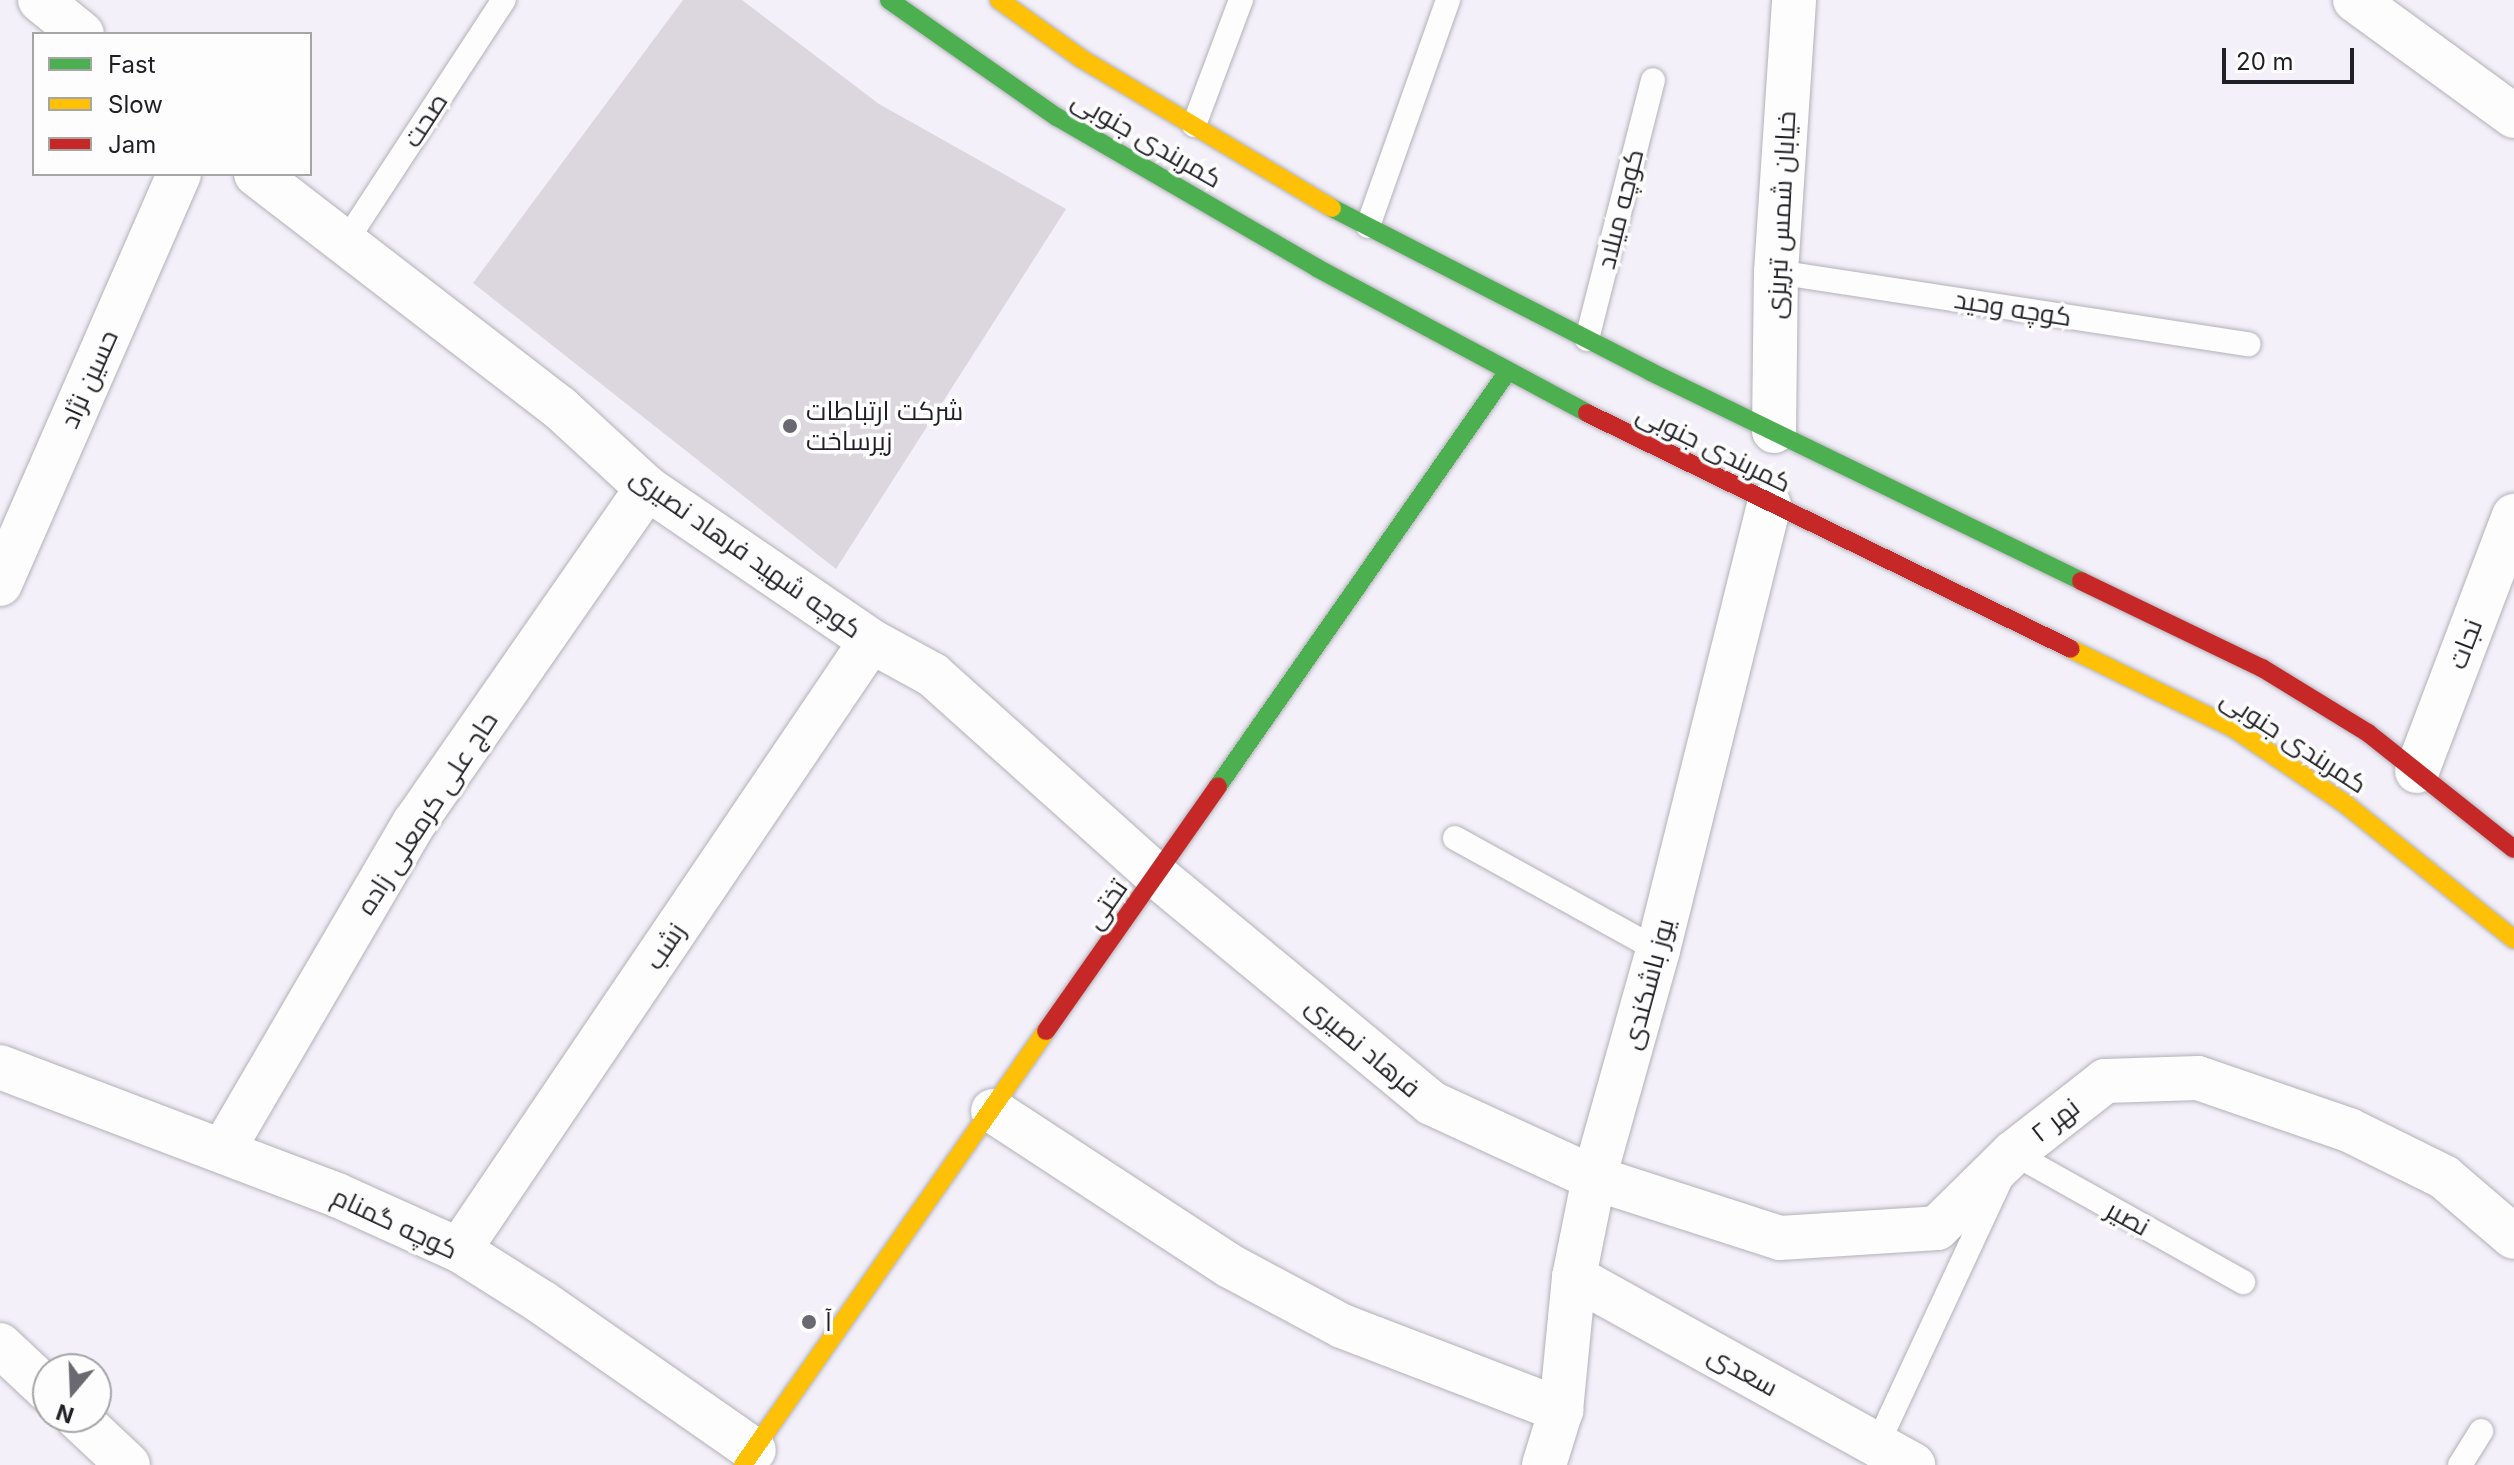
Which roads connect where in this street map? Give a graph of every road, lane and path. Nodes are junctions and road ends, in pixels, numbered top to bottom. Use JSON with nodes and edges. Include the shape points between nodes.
{"nodes":[{"id":1,"x":40,"y":0,"type":"edge"},
{"id":2,"x":504,"y":0,"type":"edge"},
{"id":3,"x":889,"y":0,"type":"edge"},
{"id":4,"x":1241,"y":0,"type":"edge"},
{"id":5,"x":1448,"y":0,"type":"edge"},
{"id":6,"x":1794,"y":0,"type":"edge"},
{"id":7,"x":2355,"y":0,"type":"edge"},
{"id":8,"x":1015,"y":5,"type":"edge"},
{"id":9,"x":80,"y":32,"type":"edge"},
{"id":10,"x":1653,"y":80,"type":"dead end"},
{"id":11,"x":2514,"y":116,"type":"edge"},
{"id":12,"x":1194,"y":125,"type":"junction"},
{"id":13,"x":178,"y":176,"type":"edge"},
{"id":14,"x":259,"y":176,"type":"edge"},
{"id":15,"x":1368,"y":226,"type":"junction"},
{"id":16,"x":346,"y":241,"type":"junction"},
{"id":17,"x":1776,"y":272,"type":"junction"},
{"id":18,"x":1587,"y":339,"type":"junction"},
{"id":19,"x":2249,"y":344,"type":"dead end"},
{"id":20,"x":1508,"y":371,"type":"junction"},
{"id":21,"x":1772,"y":468,"type":"junction"},
{"id":22,"x":647,"y":488,"type":"junction"},
{"id":23,"x":2514,"y":516,"type":"edge"},
{"id":24,"x":0,"y":584,"type":"edge"},
{"id":25,"x":871,"y":641,"type":"junction"},
{"id":26,"x":2417,"y":771,"type":"junction"},
{"id":27,"x":1455,"y":838,"type":"dead end"},
{"id":28,"x":2514,"y":849,"type":"edge"},
{"id":29,"x":1157,"y":876,"type":"junction"},
{"id":30,"x":2514,"y":939,"type":"edge"},
{"id":31,"x":1658,"y":950,"type":"junction"},
{"id":32,"x":0,"y":1067,"type":"edge"},
{"id":33,"x":993,"y":1111,"type":"junction"},
{"id":34,"x":223,"y":1150,"type":"junction"},
{"id":35,"x":2013,"y":1153,"type":"junction"},
{"id":36,"x":1594,"y":1178,"type":"junction"},
{"id":37,"x":2514,"y":1237,"type":"edge"},
{"id":38,"x":459,"y":1250,"type":"junction"},
{"id":39,"x":1574,"y":1277,"type":"junction"},
{"id":40,"x":2243,"y":1282,"type":"dead end"},
{"id":41,"x":0,"y":1345,"type":"edge"},
{"id":42,"x":32,"y":1375,"type":"edge"},
{"id":43,"x":1561,"y":1410,"type":"junction"},
{"id":44,"x":2481,"y":1431,"type":"dead end"},
{"id":45,"x":94,"y":1433,"type":"edge"},
{"id":46,"x":1895,"y":1455,"type":"edge"},
{"id":47,"x":748,"y":1458,"type":"edge"},
{"id":48,"x":128,"y":1465,"type":"edge"},
{"id":49,"x":1544,"y":1465,"type":"edge"},
{"id":50,"x":2460,"y":1465,"type":"edge"}],
"edges":[{"from":1,"to":9,"type":"street"},
{"from":2,"to":16,"type":"lane","name":"صحت"},
{"from":3,"to":20,"type":"main road","name":"کمربندی جنوبی","via":[[1057,117]]},
{"from":4,"to":12,"type":"lane"},
{"from":5,"to":15,"type":"lane"},
{"from":6,"to":17,"type":"street","name":"خیابان شمس تبریزی"},
{"from":7,"to":11,"type":"street"},
{"from":8,"to":12,"type":"main road","name":"کمربندی جنوبی"},
{"from":10,"to":18,"type":"lane","name":"کوچه میلاد"},
{"from":12,"to":15,"type":"main road","name":"کمربندی جنوبی"},
{"from":13,"to":24,"type":"street","name":"حسین نژاد"},
{"from":14,"to":16,"type":"street","name":"کوچه شهید فرهاد نصیری"},
{"from":15,"to":18,"type":"main road","name":"کمربندی جنوبی"},
{"from":16,"to":22,"type":"street","name":"کوچه شهید فرهاد نصیری","via":[[560,408]]},
{"from":17,"to":19,"type":"lane","name":"کوچه وحید"},
{"from":17,"to":21,"type":"street","name":"خیابان شمس تبریزی"},
{"from":18,"to":21,"type":"main road","name":"کمربندی جنوبی"},
{"from":20,"to":21,"type":"main road","name":"کمربندی جنوبی"},
{"from":20,"to":29,"type":"main road","name":"تختی"},
{"from":21,"to":26,"type":"main road","name":"کمربندی جنوبی","via":[[2262,668],[2368,733]]},
{"from":21,"to":30,"type":"main road","name":"کمربندی جنوبی","via":[[2235,729],[2344,803]]},
{"from":21,"to":31,"type":"street","name":"یوز باشکندی"},
{"from":22,"to":25,"type":"street","name":"کوچه شهید فرهاد نصیری"},
{"from":22,"to":34,"type":"street","name":"حاج علی کرمعلی زاده","via":[[415,822]]},
{"from":23,"to":26,"type":"street","name":"نجات"},
{"from":25,"to":29,"type":"street","name":"کوچه شهید فرهاد نصیری","via":[[933,675]]},
{"from":25,"to":38,"type":"street","name":"زشب"},
{"from":26,"to":28,"type":"main road","name":"کمربندی جنوبی"},
{"from":27,"to":31,"type":"lane"},
{"from":29,"to":33,"type":"main road","name":"تختی"},
{"from":29,"to":36,"type":"street","name":"فرهاد نصیری","via":[[1431,1103]]},
{"from":31,"to":36,"type":"street","name":"یوز باشکندی"},
{"from":32,"to":34,"type":"street","name":"کوچه گمنام"},
{"from":33,"to":43,"type":"street","via":[[1230,1266],[1342,1326]]},
{"from":33,"to":47,"type":"main road","name":"تختی"},
{"from":34,"to":38,"type":"street","name":"کوچه گمنام"},
{"from":35,"to":36,"type":"street","name":"نهر ۲","via":[[1937,1228],[1780,1238]]},
{"from":35,"to":37,"type":"street","name":"نهر ۲","via":[[2105,1081],[2198,1078],[2349,1130],[2444,1177]]},
{"from":35,"to":40,"type":"lane","name":"نصیر"},
{"from":35,"to":46,"type":"lane"},
{"from":36,"to":39,"type":"street","name":"یوز باشکندی"},
{"from":38,"to":47,"type":"street","name":"کوچه گمنام","via":[[543,1303]]},
{"from":39,"to":43,"type":"street","name":"یوز باشکندی"},
{"from":39,"to":46,"type":"street","name":"سعدی"},
{"from":41,"to":42,"type":"street"},
{"from":43,"to":49,"type":"street","name":"یوز باشکندی"},
{"from":44,"to":50,"type":"lane"},
{"from":45,"to":48,"type":"street"}]}
